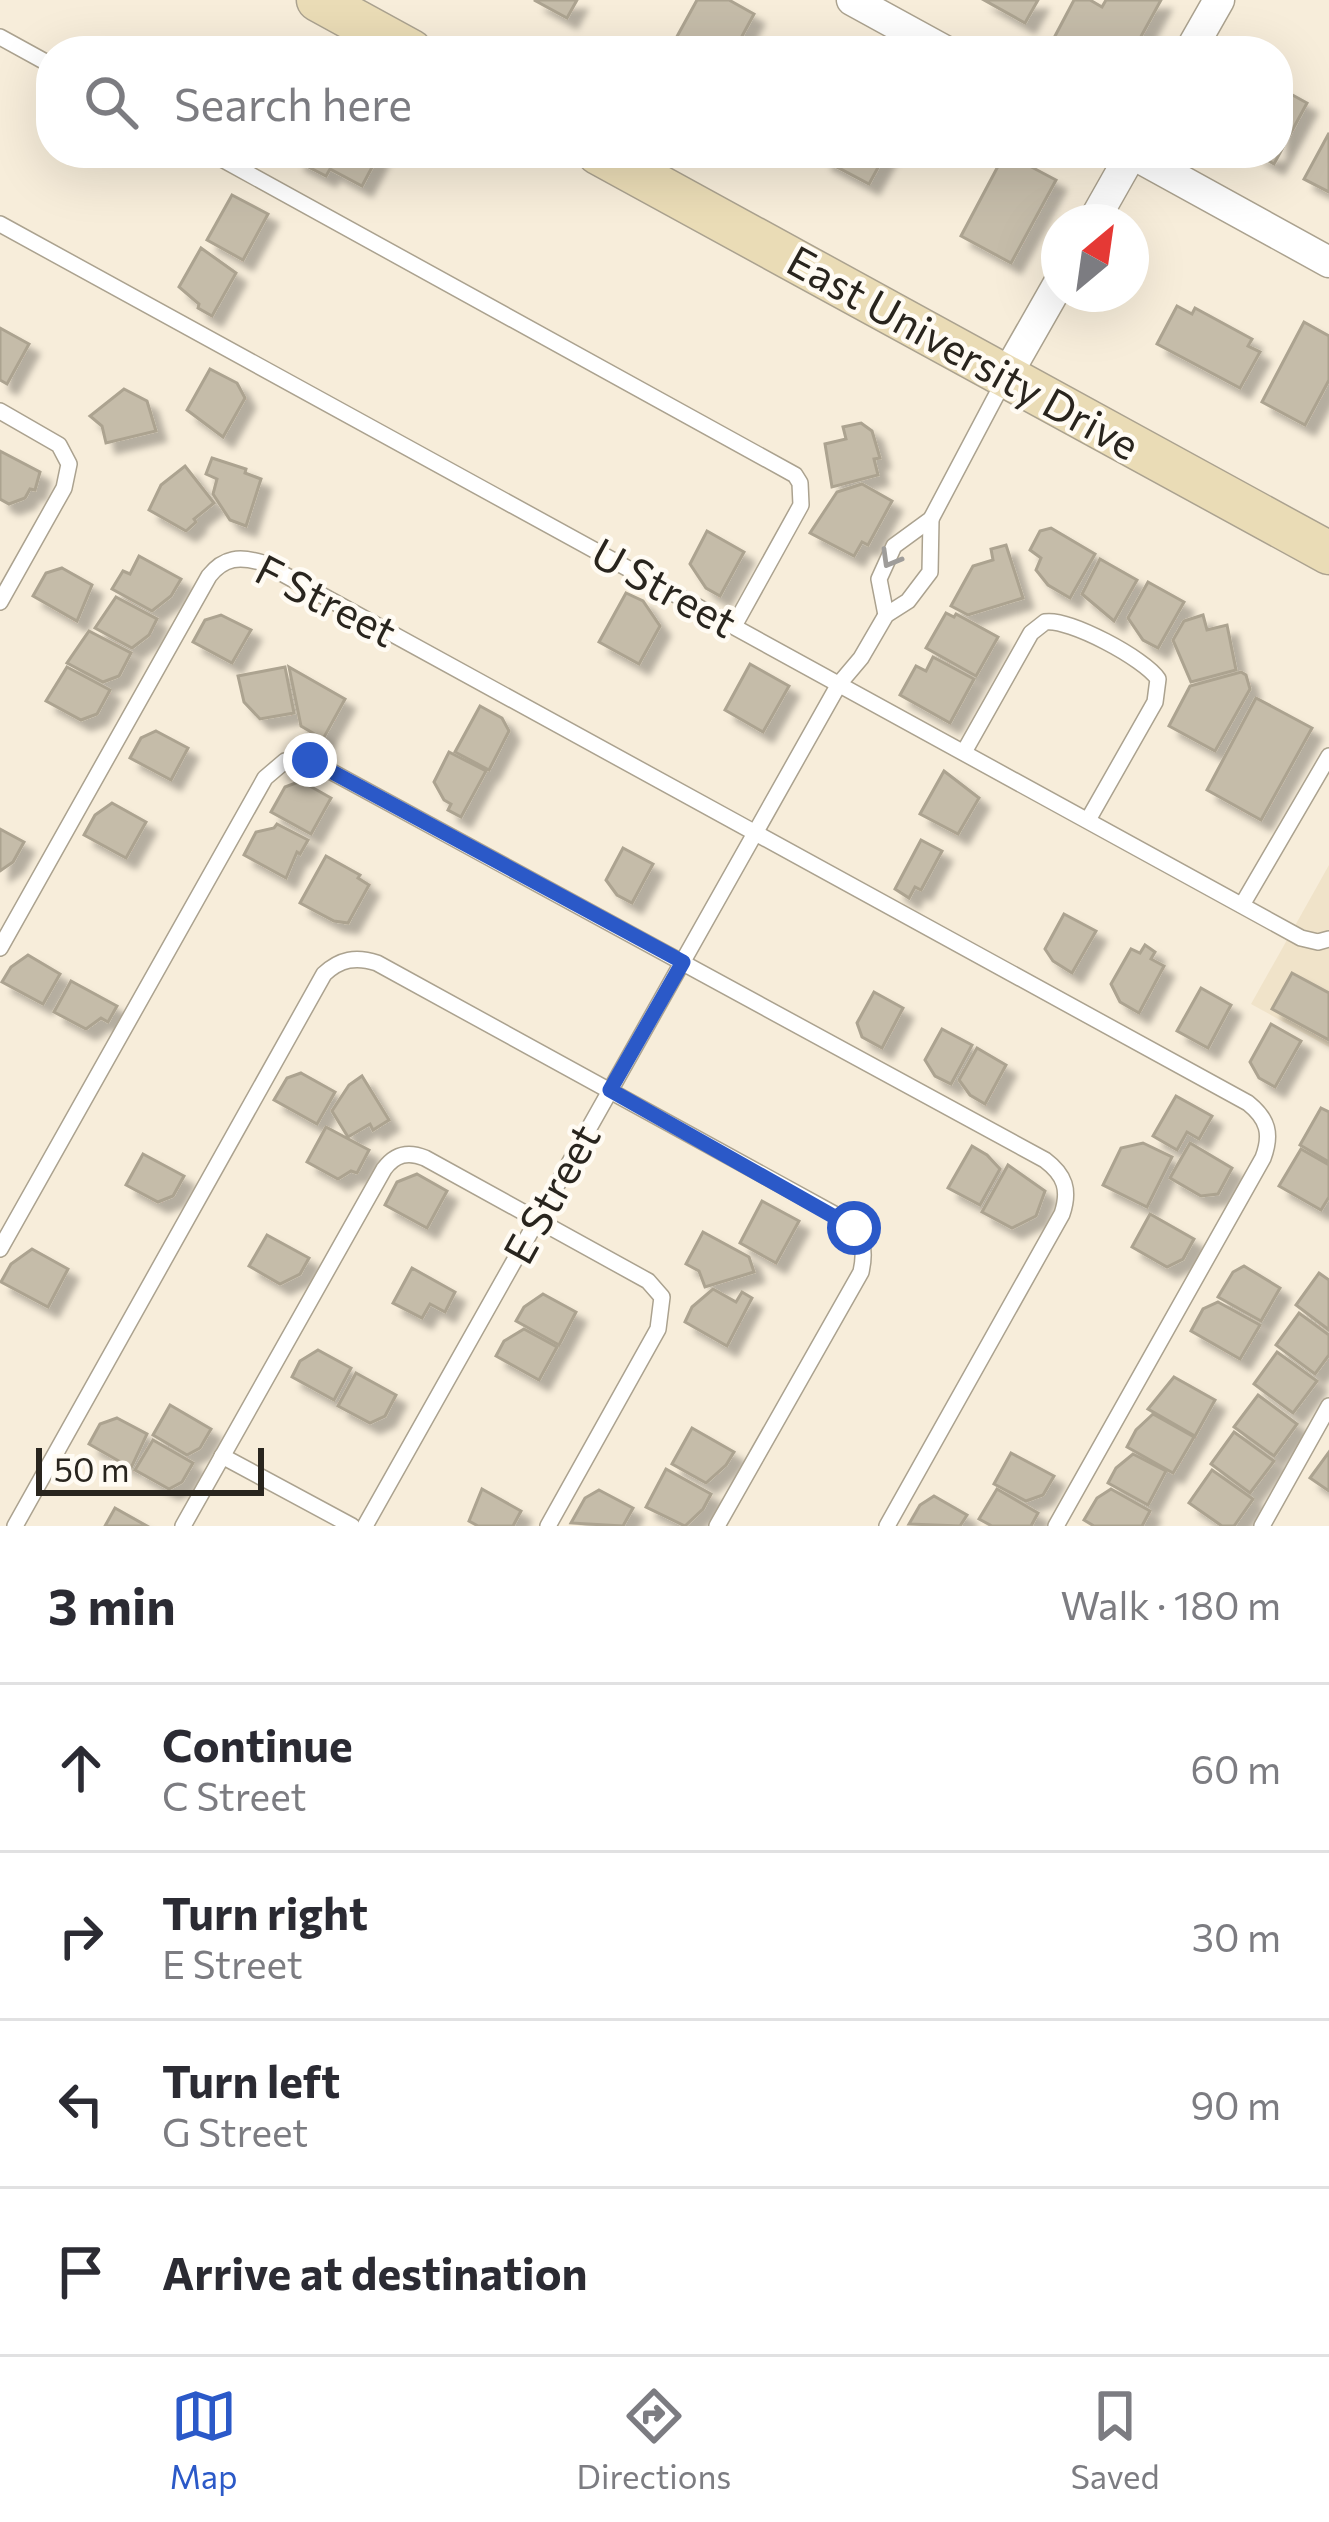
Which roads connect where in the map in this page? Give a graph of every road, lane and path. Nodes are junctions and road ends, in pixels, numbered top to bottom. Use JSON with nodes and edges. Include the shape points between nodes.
{"nodes":[{"id":1,"x":318,"y":0,"type":"edge"},
{"id":2,"x":852,"y":0,"type":"edge"},
{"id":3,"x":1219,"y":0,"type":"edge"},
{"id":4,"x":384,"y":36,"type":"edge"},
{"id":5,"x":918,"y":36,"type":"edge"},
{"id":6,"x":1199,"y":36,"type":"edge"},
{"id":7,"x":0,"y":38,"type":"edge"},
{"id":8,"x":36,"y":57,"type":"edge"},
{"id":9,"x":238,"y":168,"type":"edge"},
{"id":10,"x":625,"y":168,"type":"edge"},
{"id":11,"x":1124,"y":168,"type":"edge"},
{"id":12,"x":1159,"y":168,"type":"edge"},
{"id":13,"x":1104,"y":204,"type":"edge"},
{"id":14,"x":0,"y":224,"type":"edge"},
{"id":15,"x":1329,"y":262,"type":"edge"},
{"id":16,"x":1043,"y":312,"type":"edge"},
{"id":17,"x":1006,"y":376,"type":"junction"},
{"id":18,"x":0,"y":411,"type":"edge"},
{"id":19,"x":931,"y":518,"type":"junction"},
{"id":20,"x":1329,"y":554,"type":"edge"},
{"id":21,"x":0,"y":602,"type":"edge"},
{"id":22,"x":886,"y":615,"type":"junction"},
{"id":23,"x":734,"y":626,"type":"junction"},
{"id":24,"x":839,"y":684,"type":"junction"},
{"id":25,"x":964,"y":752,"type":"junction"},
{"id":26,"x":1329,"y":756,"type":"edge"},
{"id":27,"x":1088,"y":820,"type":"junction"},
{"id":28,"x":755,"y":833,"type":"junction"},
{"id":29,"x":0,"y":903,"type":"edge"},
{"id":30,"x":1242,"y":905,"type":"junction"},
{"id":31,"x":19,"y":914,"type":"junction"},
{"id":32,"x":1329,"y":939,"type":"edge"},
{"id":33,"x":0,"y":948,"type":"edge"},
{"id":34,"x":683,"y":962,"type":"junction"},
{"id":35,"x":610,"y":1090,"type":"junction"},
{"id":36,"x":538,"y":1220,"type":"junction"},
{"id":37,"x":0,"y":1249,"type":"edge"},
{"id":38,"x":1329,"y":1406,"type":"edge"},
{"id":39,"x":222,"y":1456,"type":"junction"},
{"id":40,"x":15,"y":1526,"type":"edge"},
{"id":41,"x":184,"y":1526,"type":"edge"},
{"id":42,"x":352,"y":1526,"type":"edge"},
{"id":43,"x":365,"y":1526,"type":"edge"},
{"id":44,"x":548,"y":1526,"type":"edge"},
{"id":45,"x":717,"y":1526,"type":"edge"},
{"id":46,"x":887,"y":1526,"type":"edge"},
{"id":47,"x":1056,"y":1526,"type":"edge"},
{"id":48,"x":1262,"y":1526,"type":"edge"}],
"edges":[{"from":1,"to":4,"type":"main road"},
{"from":2,"to":5,"type":"street"},
{"from":3,"to":6,"type":"street"},
{"from":7,"to":8,"type":"lane"},
{"from":9,"to":23,"type":"lane","via":[[795,475],[801,505]]},
{"from":10,"to":17,"type":"main road","name":"East University Drive"},
{"from":11,"to":13,"type":"street"},
{"from":12,"to":15,"type":"street"},
{"from":14,"to":23,"type":"lane","name":"U Street"},
{"from":16,"to":17,"type":"street"},
{"from":17,"to":19,"type":"lane","name":"E Street"},
{"from":17,"to":20,"type":"main road","name":"East University Drive"},
{"from":18,"to":21,"type":"lane","via":[[59,445],[69,464],[64,488]]},
{"from":19,"to":22,"type":"lane","name":"E Street","via":[[930,572]]},
{"from":19,"to":22,"type":"lane","name":"E Street","one_way":true,"via":[[894,546],[879,579]]},
{"from":22,"to":24,"type":"lane","name":"E Street"},
{"from":23,"to":24,"type":"lane","name":"U Street"},
{"from":24,"to":25,"type":"lane","name":"U Street"},
{"from":24,"to":28,"type":"lane","name":"E Street"},
{"from":25,"to":27,"type":"lane","name":"U Street"},
{"from":25,"to":27,"type":"lane","via":[[1031,633],[1045,622],[1070,624],[1147,666],[1158,695]]},
{"from":26,"to":30,"type":"lane"},
{"from":27,"to":30,"type":"lane","name":"U Street"},
{"from":28,"to":31,"type":"lane","name":"F Street","via":[[239,557],[208,576]]},
{"from":28,"to":34,"type":"lane","name":"E Street"},
{"from":28,"to":47,"type":"lane","via":[[1248,1103],[1266,1121],[1263,1158]]},
{"from":29,"to":31,"type":"lane"},
{"from":30,"to":32,"type":"lane","name":"U Street","via":[[1309,941]]},
{"from":31,"to":33,"type":"lane","name":"F Street"},
{"from":34,"to":35,"type":"lane","name":"E Street"},
{"from":34,"to":37,"type":"lane","via":[[323,765],[284,760],[265,778]]},
{"from":34,"to":46,"type":"lane","via":[[1063,1177],[1062,1214]]},
{"from":35,"to":36,"type":"lane","name":"E Street"},
{"from":35,"to":40,"type":"lane","via":[[377,963],[354,959],[332,967]]},
{"from":35,"to":45,"type":"lane","via":[[845,1220],[864,1249],[860,1272]]},
{"from":36,"to":39,"type":"lane","via":[[425,1158],[397,1156]]},
{"from":36,"to":43,"type":"lane","name":"E Street"},
{"from":36,"to":44,"type":"lane","via":[[648,1281],[663,1308]]},
{"from":38,"to":48,"type":"lane"},
{"from":39,"to":41,"type":"lane"},
{"from":39,"to":42,"type":"lane"}]}
